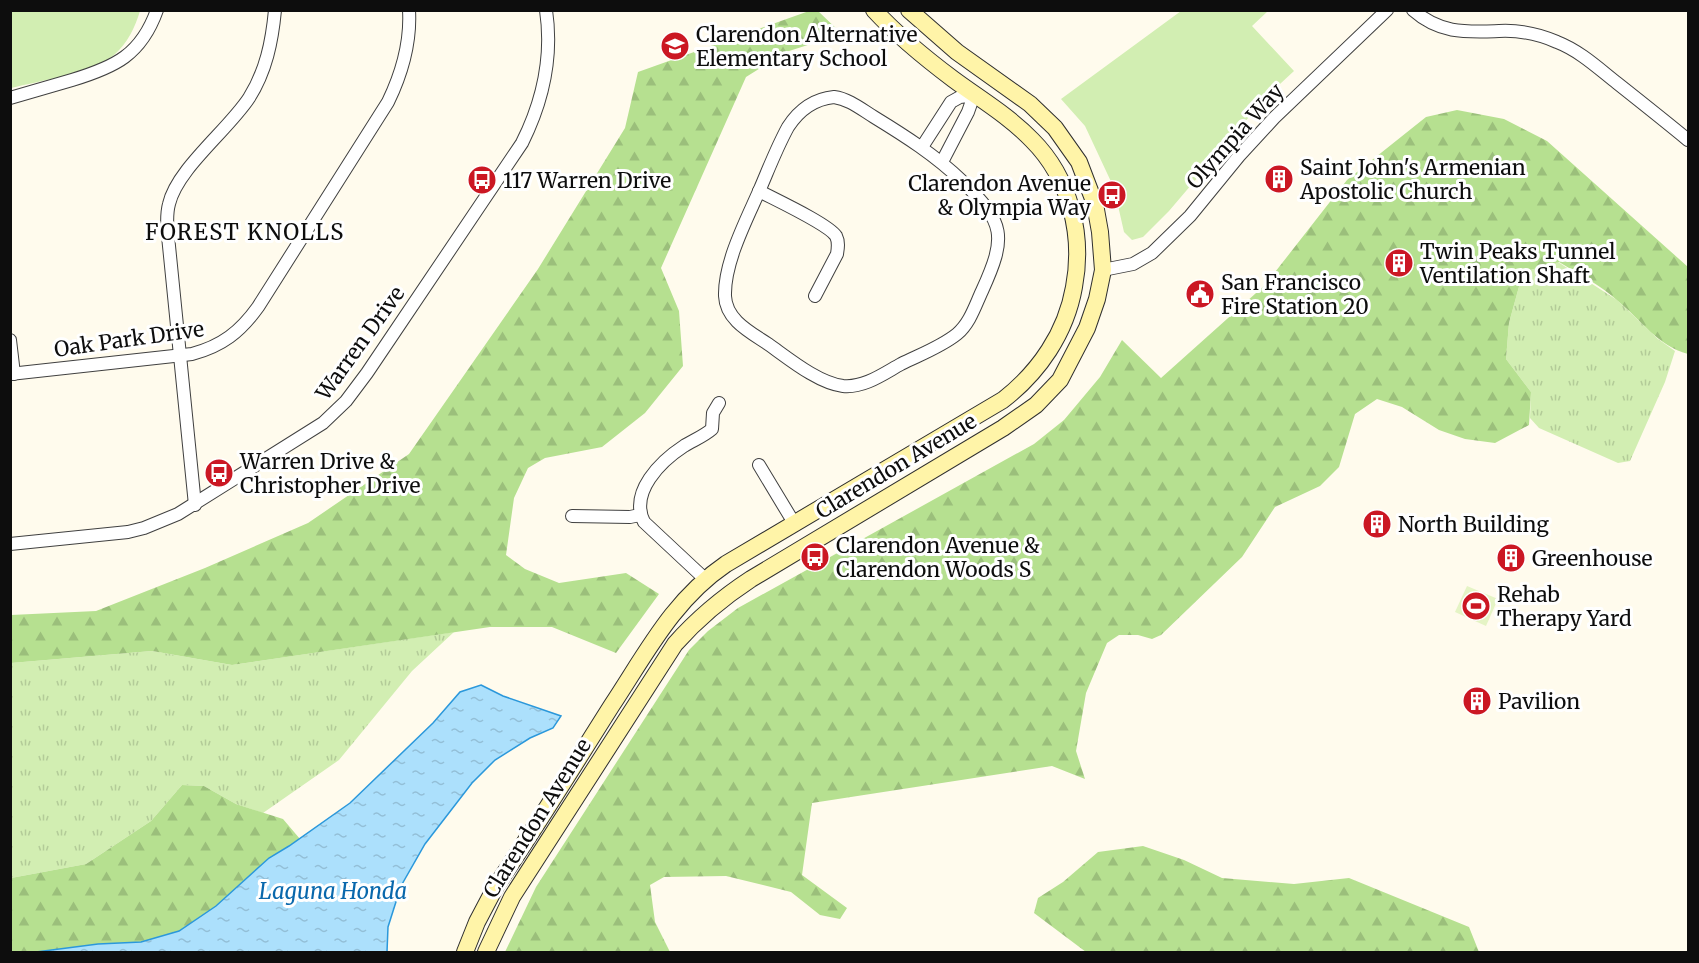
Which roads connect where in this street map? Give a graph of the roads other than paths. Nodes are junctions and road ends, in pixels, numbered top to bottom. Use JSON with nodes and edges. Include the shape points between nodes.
{"nodes":[{"id":1,"x":157,"y":10,"type":"edge"},
{"id":2,"x":275,"y":10,"type":"edge"},
{"id":3,"x":409,"y":10,"type":"edge"},
{"id":4,"x":546,"y":10,"type":"edge"},
{"id":5,"x":874,"y":10,"type":"edge"},
{"id":6,"x":909,"y":10,"type":"edge"},
{"id":7,"x":1387,"y":10,"type":"edge"},
{"id":8,"x":1413,"y":10,"type":"edge"},
{"id":9,"x":957,"y":52,"type":"junction"},
{"id":10,"x":974,"y":95,"type":"junction"},
{"id":11,"x":1017,"y":95,"type":"junction"},
{"id":12,"x":10,"y":98,"type":"edge"},
{"id":13,"x":1689,"y":140,"type":"edge"},
{"id":14,"x":922,"y":147,"type":"junction"},
{"id":15,"x":942,"y":162,"type":"junction"},
{"id":16,"x":759,"y":191,"type":"junction"},
{"id":17,"x":1077,"y":241,"type":"junction"},
{"id":18,"x":1103,"y":270,"type":"junction"},
{"id":19,"x":815,"y":296,"type":"dead end"},
{"id":20,"x":1067,"y":313,"type":"junction"},
{"id":21,"x":10,"y":340,"type":"edge"},
{"id":22,"x":180,"y":356,"type":"junction"},
{"id":23,"x":12,"y":374,"type":"edge"},
{"id":24,"x":719,"y":404,"type":"dead end"},
{"id":25,"x":759,"y":465,"type":"dead end"},
{"id":26,"x":195,"y":505,"type":"junction"},
{"id":27,"x":640,"y":515,"type":"junction"},
{"id":28,"x":572,"y":516,"type":"dead end"},
{"id":29,"x":794,"y":524,"type":"junction"},
{"id":30,"x":836,"y":528,"type":"junction"},
{"id":31,"x":10,"y":544,"type":"edge"},
{"id":32,"x":778,"y":562,"type":"junction"},
{"id":33,"x":705,"y":579,"type":"junction"},
{"id":34,"x":465,"y":952,"type":"edge"},
{"id":35,"x":486,"y":952,"type":"edge"}],
"edges":[{"from":1,"to":12,"type":"street","via":[[139,45],[118,63]]},
{"from":2,"to":22,"type":"street","via":[[267,61],[255,86],[179,182],[169,204],[167,226]]},
{"from":3,"to":22,"type":"street","name":"Oak Park Drive","via":[[402,70],[388,102],[258,307],[224,343]]},
{"from":4,"to":26,"type":"street","name":"Warren Drive","via":[[547,65],[529,128],[362,380],[323,423]]},
{"from":5,"to":10,"type":"main road","name":"Clarendon Avenue","via":[[914,48]]},
{"from":6,"to":9,"type":"main road","name":"Clarendon Avenue"},
{"from":7,"to":18,"type":"street","name":"Olympia Way","via":[[1274,118],[1190,216],[1152,253],[1133,264]]},
{"from":8,"to":13,"type":"street","via":[[1426,21],[1457,31],[1536,34],[1571,48]]},
{"from":9,"to":10,"type":"main road","via":[[971,77]]},
{"from":9,"to":11,"type":"main road","name":"Clarendon Avenue"},
{"from":10,"to":11,"type":"main road"},
{"from":10,"to":14,"type":"street","via":[[951,102]]},
{"from":10,"to":15,"type":"street"},
{"from":10,"to":17,"type":"main road","name":"Clarendon Avenue","via":[[1020,129],[1048,159],[1066,193]]},
{"from":11,"to":18,"type":"main road","name":"Clarendon Avenue","via":[[1055,128],[1083,170],[1098,218]]},
{"from":14,"to":15,"type":"street"},
{"from":14,"to":16,"type":"street","via":[[844,99],[823,99],[807,106],[792,121]]},
{"from":15,"to":16,"type":"street","via":[[992,216],[999,239],[995,262],[972,314],[958,333],[872,380],[853,386],[820,378],[742,326],[729,311],[725,295],[730,265]]},
{"from":16,"to":19,"type":"street","via":[[836,237],[837,254]]},
{"from":17,"to":18,"type":"main road"},
{"from":17,"to":20,"type":"main road","name":"Clarendon Avenue","via":[[1077,270]]},
{"from":18,"to":20,"type":"main road"},
{"from":18,"to":30,"type":"main road","name":"Clarendon Avenue","via":[[1093,314],[1080,345],[1060,380],[1036,405]]},
{"from":20,"to":29,"type":"main road","name":"Clarendon Avenue","via":[[1044,359],[1009,395]]},
{"from":21,"to":23,"type":"street"},
{"from":22,"to":23,"type":"street","name":"Oak Park Drive"},
{"from":22,"to":26,"type":"street"},
{"from":24,"to":27,"type":"street","via":[[712,417],[712,429],[676,452],[652,476],[641,497]]},
{"from":25,"to":29,"type":"street","name":"Clarendon Avenue"},
{"from":26,"to":31,"type":"street","name":"Warren Drive","via":[[136,530]]},
{"from":27,"to":28,"type":"street"},
{"from":27,"to":33,"type":"street"},
{"from":29,"to":30,"type":"main road"},
{"from":29,"to":32,"type":"main road"},
{"from":29,"to":33,"type":"main road","name":"Clarendon Avenue"},
{"from":30,"to":32,"type":"main road","name":"Clarendon Avenue"},
{"from":32,"to":35,"type":"main road","name":"Clarendon Avenue","via":[[722,598],[675,644],[512,897]]},
{"from":33,"to":34,"type":"main road","name":"Clarendon Avenue","via":[[680,604],[648,649],[492,893]]}]}
